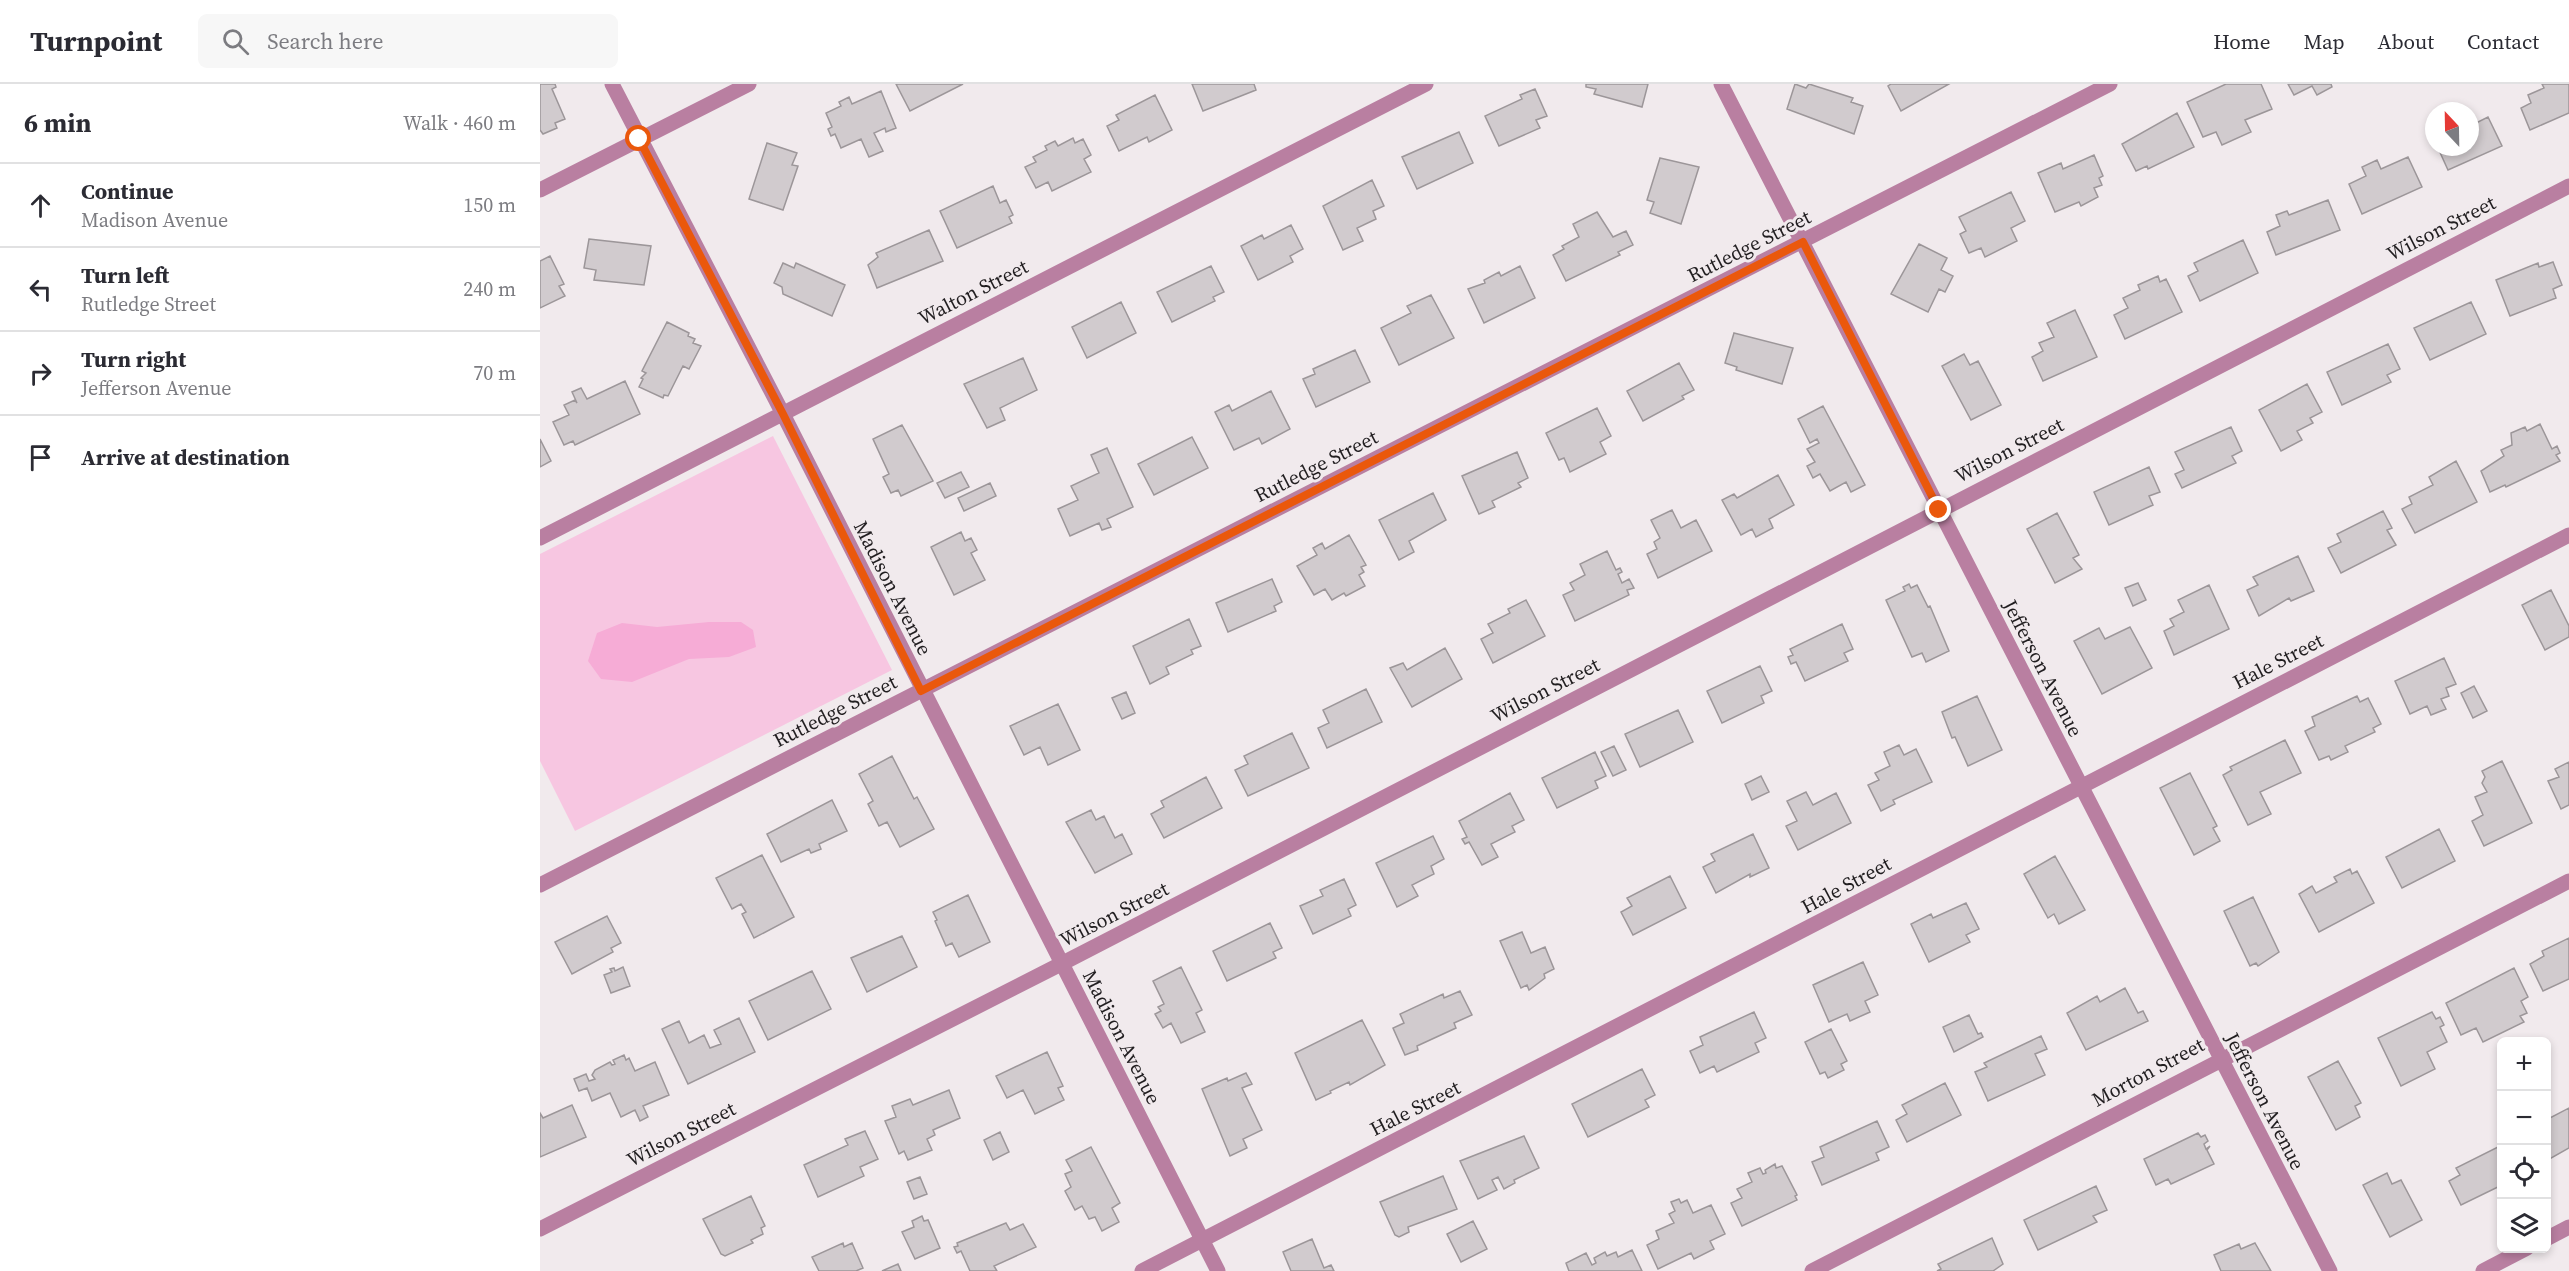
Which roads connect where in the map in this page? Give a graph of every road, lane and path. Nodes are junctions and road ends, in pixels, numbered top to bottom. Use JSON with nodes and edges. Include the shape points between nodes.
{"nodes":[{"id":1,"x":612,"y":84,"type":"edge"},
{"id":2,"x":749,"y":84,"type":"edge"},
{"id":3,"x":1426,"y":84,"type":"edge"},
{"id":4,"x":1721,"y":84,"type":"edge"},
{"id":5,"x":2110,"y":84,"type":"edge"},
{"id":6,"x":639,"y":139,"type":"junction"},
{"id":7,"x":2569,"y":186,"type":"edge"},
{"id":8,"x":540,"y":190,"type":"edge"},
{"id":9,"x":1803,"y":242,"type":"junction"},
{"id":10,"x":783,"y":414,"type":"junction"},
{"id":11,"x":1939,"y":510,"type":"junction"},
{"id":12,"x":2569,"y":535,"type":"edge"},
{"id":13,"x":540,"y":538,"type":"edge"},
{"id":14,"x":921,"y":691,"type":"junction"},
{"id":15,"x":2080,"y":786,"type":"junction"},
{"id":16,"x":2569,"y":880,"type":"edge"},
{"id":17,"x":540,"y":885,"type":"edge"},
{"id":18,"x":1061,"y":964,"type":"junction"},
{"id":19,"x":2220,"y":1059,"type":"junction"},
{"id":20,"x":2569,"y":1227,"type":"edge"},
{"id":21,"x":540,"y":1229,"type":"edge"},
{"id":22,"x":2551,"y":1237,"type":"edge"},
{"id":23,"x":1202,"y":1240,"type":"junction"},
{"id":24,"x":2517,"y":1253,"type":"edge"},
{"id":25,"x":1142,"y":1271,"type":"edge"},
{"id":26,"x":1218,"y":1271,"type":"edge"},
{"id":27,"x":1812,"y":1271,"type":"edge"},
{"id":28,"x":2330,"y":1271,"type":"edge"},
{"id":29,"x":2483,"y":1271,"type":"edge"}],
"edges":[{"from":1,"to":6,"type":"street","name":"Madison Avenue"},
{"from":2,"to":6,"type":"street"},
{"from":3,"to":10,"type":"street","name":"Walton Street"},
{"from":4,"to":9,"type":"street","name":"Jefferson Avenue"},
{"from":5,"to":9,"type":"street","name":"Rutledge Street"},
{"from":6,"to":8,"type":"street"},
{"from":6,"to":10,"type":"street","name":"Madison Avenue"},
{"from":7,"to":11,"type":"street","name":"Wilson Street"},
{"from":9,"to":11,"type":"street","name":"Jefferson Avenue"},
{"from":9,"to":14,"type":"street","name":"Rutledge Street"},
{"from":10,"to":13,"type":"street","name":"Walton Street"},
{"from":10,"to":14,"type":"street","name":"Madison Avenue"},
{"from":11,"to":15,"type":"street","name":"Jefferson Avenue"},
{"from":11,"to":18,"type":"street","name":"Wilson Street"},
{"from":12,"to":15,"type":"street","name":"Hale Street"},
{"from":14,"to":17,"type":"street","name":"Rutledge Street"},
{"from":14,"to":18,"type":"street","name":"Madison Avenue"},
{"from":15,"to":19,"type":"street","name":"Jefferson Avenue"},
{"from":15,"to":23,"type":"street","name":"Hale Street"},
{"from":16,"to":19,"type":"street","name":"Morton Street"},
{"from":18,"to":21,"type":"street","name":"Wilson Street"},
{"from":18,"to":23,"type":"street","name":"Madison Avenue"},
{"from":19,"to":27,"type":"street","name":"Morton Street"},
{"from":19,"to":28,"type":"street","name":"Jefferson Avenue"},
{"from":20,"to":22,"type":"street"},
{"from":23,"to":25,"type":"street","name":"Hale Street"},
{"from":23,"to":26,"type":"street","name":"Madison Avenue"},
{"from":24,"to":29,"type":"street"}]}
